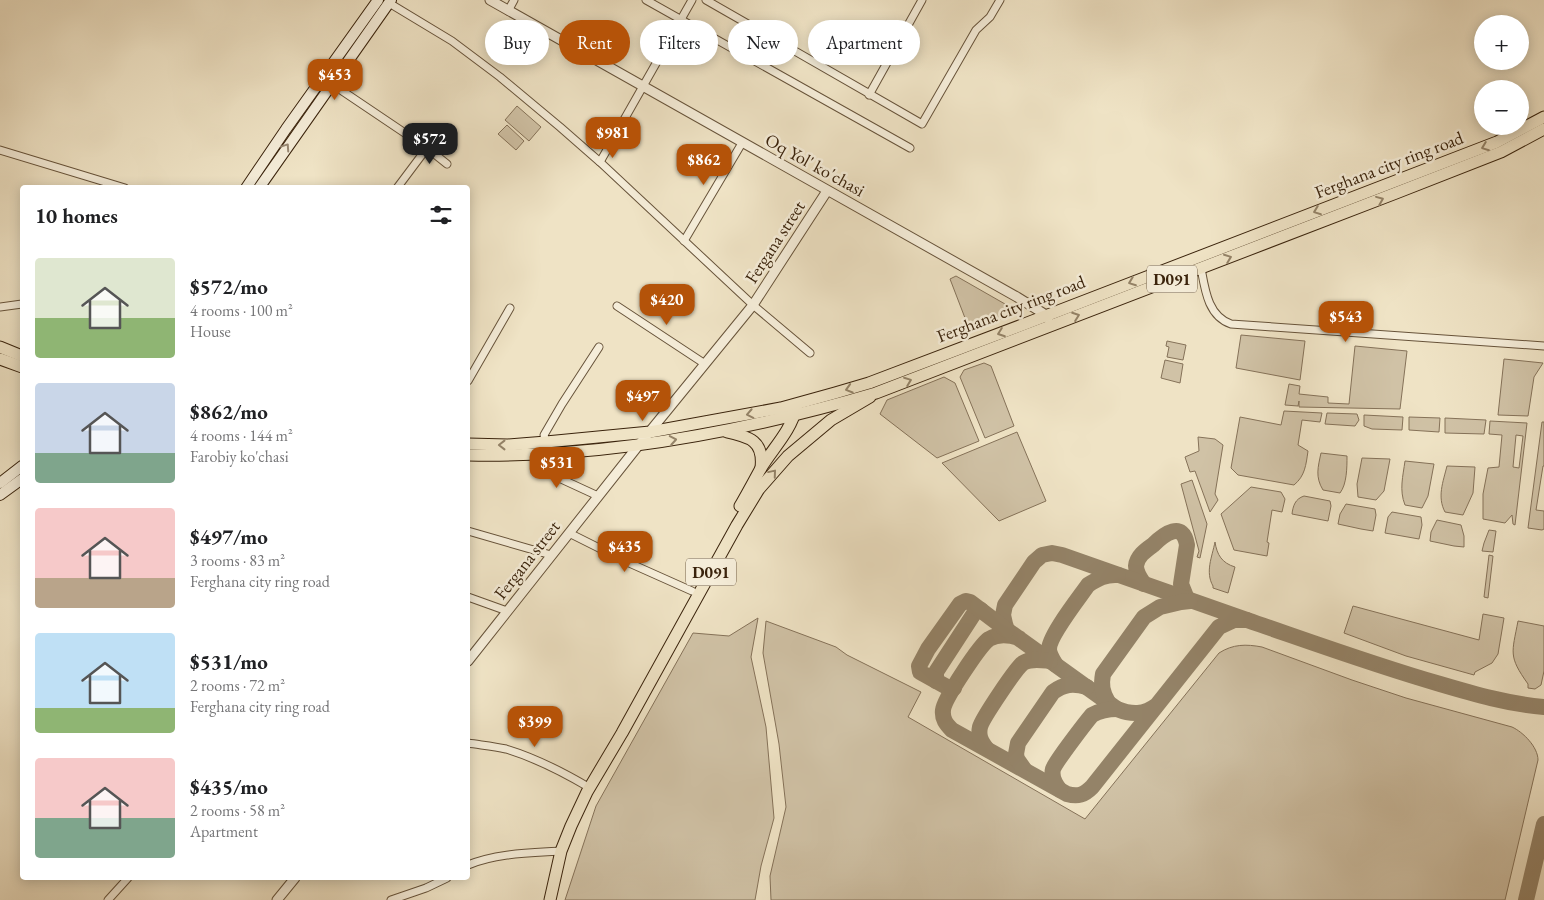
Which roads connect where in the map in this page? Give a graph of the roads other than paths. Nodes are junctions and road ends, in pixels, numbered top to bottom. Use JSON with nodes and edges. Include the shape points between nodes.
{"nodes":[{"id":1,"x":378,"y":0,"type":"edge"},
{"id":2,"x":490,"y":0,"type":"edge"},
{"id":3,"x":514,"y":0,"type":"edge"},
{"id":4,"x":646,"y":0,"type":"edge"},
{"id":5,"x":692,"y":0,"type":"edge"},
{"id":6,"x":706,"y":0,"type":"edge"},
{"id":7,"x":922,"y":0,"type":"edge"},
{"id":8,"x":1000,"y":0,"type":"edge"},
{"id":9,"x":390,"y":1,"type":"edge"},
{"id":10,"x":508,"y":10,"type":"junction"},
{"id":11,"x":681,"y":20,"type":"joint"},
{"id":12,"x":718,"y":41,"type":"edge"},
{"id":13,"x":655,"y":65,"type":"edge"},
{"id":14,"x":332,"y":84,"type":"junction"},
{"id":15,"x":643,"y":87,"type":"junction"},
{"id":16,"x":869,"y":94,"type":"junction"},
{"id":17,"x":1544,"y":117,"type":"edge"},
{"id":18,"x":1544,"y":129,"type":"edge"},
{"id":19,"x":742,"y":143,"type":"junction"},
{"id":20,"x":427,"y":148,"type":"junction"},
{"id":21,"x":910,"y":148,"type":"dead end"},
{"id":22,"x":0,"y":150,"type":"edge"},
{"id":23,"x":600,"y":162,"type":"junction"},
{"id":24,"x":447,"y":164,"type":"dead end"},
{"id":25,"x":115,"y":185,"type":"edge"},
{"id":26,"x":248,"y":185,"type":"edge"},
{"id":27,"x":261,"y":185,"type":"edge"},
{"id":28,"x":399,"y":185,"type":"edge"},
{"id":29,"x":827,"y":191,"type":"junction"},
{"id":30,"x":684,"y":241,"type":"junction"},
{"id":31,"x":1200,"y":268,"type":"junction"},
{"id":32,"x":20,"y":304,"type":"edge"},
{"id":33,"x":616,"y":306,"type":"dead end"},
{"id":34,"x":753,"y":306,"type":"junction"},
{"id":35,"x":0,"y":307,"type":"edge"},
{"id":36,"x":510,"y":308,"type":"dead end"},
{"id":37,"x":1050,"y":320,"type":"junction"},
{"id":38,"x":1544,"y":346,"type":"edge"},
{"id":39,"x":0,"y":347,"type":"edge"},
{"id":40,"x":599,"y":347,"type":"dead end"},
{"id":41,"x":810,"y":353,"type":"dead end"},
{"id":42,"x":20,"y":355,"type":"edge"},
{"id":43,"x":0,"y":359,"type":"edge"},
{"id":44,"x":705,"y":364,"type":"junction"},
{"id":45,"x":20,"y":366,"type":"edge"},
{"id":46,"x":470,"y":378,"type":"edge"},
{"id":47,"x":876,"y":393,"type":"junction"},
{"id":48,"x":798,"y":403,"type":"junction"},
{"id":49,"x":794,"y":415,"type":"junction"},
{"id":50,"x":650,"y":432,"type":"junction"},
{"id":51,"x":723,"y":432,"type":"junction"},
{"id":52,"x":546,"y":442,"type":"junction"},
{"id":53,"x":470,"y":444,"type":"edge"},
{"id":54,"x":638,"y":446,"type":"junction"},
{"id":55,"x":470,"y":455,"type":"edge"},
{"id":56,"x":534,"y":455,"type":"junction"},
{"id":57,"x":20,"y":468,"type":"edge"},
{"id":58,"x":761,"y":468,"type":"junction"},
{"id":59,"x":20,"y":480,"type":"edge"},
{"id":60,"x":0,"y":483,"type":"edge"},
{"id":61,"x":0,"y":495,"type":"edge"},
{"id":62,"x":598,"y":496,"type":"junction"},
{"id":63,"x":470,"y":533,"type":"edge"},
{"id":64,"x":569,"y":534,"type":"junction"},
{"id":65,"x":551,"y":556,"type":"junction"},
{"id":66,"x":692,"y":591,"type":"junction"},
{"id":67,"x":470,"y":598,"type":"edge"},
{"id":68,"x":507,"y":612,"type":"junction"},
{"id":69,"x":470,"y":658,"type":"edge"},
{"id":70,"x":470,"y":743,"type":"edge"},
{"id":71,"x":590,"y":788,"type":"junction"},
{"id":72,"x":561,"y":851,"type":"junction"},
{"id":73,"x":470,"y":864,"type":"edge"},
{"id":74,"x":126,"y":880,"type":"edge"},
{"id":75,"x":293,"y":880,"type":"edge"},
{"id":76,"x":443,"y":880,"type":"edge"},
{"id":77,"x":108,"y":900,"type":"edge"},
{"id":78,"x":277,"y":900,"type":"edge"},
{"id":79,"x":391,"y":900,"type":"edge"},
{"id":80,"x":550,"y":900,"type":"edge"}],
"edges":[{"from":1,"to":26,"type":"main road"},
{"from":2,"to":10,"type":"street","name":"Oq Yol' ko'chasi"},
{"from":3,"to":10,"type":"street"},
{"from":4,"to":11,"type":"street"},
{"from":5,"to":11,"type":"street"},
{"from":6,"to":16,"type":"street"},
{"from":7,"to":16,"type":"street"},
{"from":8,"to":16,"type":"street","via":[[990,17],[976,30],[922,124]]},
{"from":9,"to":14,"type":"main road"},
{"from":9,"to":23,"type":"street","via":[[452,41]]},
{"from":10,"to":15,"type":"street","name":"Oq Yol' ko'chasi"},
{"from":12,"to":21,"type":"street"},
{"from":13,"to":15,"type":"street"},
{"from":14,"to":20,"type":"street"},
{"from":27,"to":14,"type":"main road","one_way":true},
{"from":15,"to":19,"type":"street","name":"Oq Yol' ko'chasi"},
{"from":15,"to":23,"type":"street"},
{"from":17,"to":37,"type":"main road","name":"Ferghana city ring road","number":"D091","one_way":true,"via":[[1497,142]]},
{"from":31,"to":18,"type":"main road","name":"Ferghana city ring road","number":"D091","one_way":true,"via":[[1501,152]]},
{"from":19,"to":29,"type":"street","name":"Oq Yol' ko'chasi"},
{"from":19,"to":30,"type":"street"},
{"from":20,"to":24,"type":"street"},
{"from":20,"to":28,"type":"street"},
{"from":22,"to":25,"type":"street"},
{"from":23,"to":30,"type":"street"},
{"from":29,"to":34,"type":"street","name":"Fergana street"},
{"from":29,"to":37,"type":"street","name":"Oq Yol' ko'chasi","via":[[1009,293]]},
{"from":30,"to":34,"type":"street"},
{"from":37,"to":31,"type":"main road","name":"Ferghana city ring road","number":"D091","one_way":true},
{"from":31,"to":38,"type":"street","via":[[1211,307],[1224,322],[1231,324]]},
{"from":32,"to":35,"type":"street"},
{"from":33,"to":44,"type":"street"},
{"from":34,"to":41,"type":"street"},
{"from":34,"to":44,"type":"street","name":"Fergana street"},
{"from":36,"to":46,"type":"street"},
{"from":47,"to":37,"type":"main road","name":"Ferghana city ring road","number":"D091","one_way":true},
{"from":37,"to":48,"type":"main road","name":"Ferghana city ring road","number":"D091","one_way":true,"via":[[869,383]]},
{"from":39,"to":42,"type":"main road"},
{"from":40,"to":52,"type":"street","via":[[544,435]]},
{"from":43,"to":45,"type":"main road"},
{"from":44,"to":50,"type":"street","name":"Fergana street"},
{"from":47,"to":49,"type":"main road","name":"Ferghana city ring road","number":"D091"},
{"from":71,"to":47,"type":"main road","number":"D091","one_way":true,"via":[[737,524],[760,489],[788,456],[831,420]]},
{"from":48,"to":49,"type":"main road","number":"D091"},
{"from":48,"to":50,"type":"main road","name":"Ferghana city ring road","one_way":true},
{"from":49,"to":51,"type":"main road","name":"Ferghana city ring road"},
{"from":49,"to":58,"type":"main road","number":"D091"},
{"from":50,"to":52,"type":"main road","name":"Ferghana city ring road"},
{"from":50,"to":54,"type":"street","name":"Fergana street"},
{"from":54,"to":51,"type":"main road","name":"Ferghana city ring road","one_way":true},
{"from":51,"to":58,"type":"main road","via":[[753,440],[762,458]]},
{"from":52,"to":53,"type":"main road","name":"Ferghana city ring road","one_way":true},
{"from":54,"to":56,"type":"main road","name":"Ferghana city ring road"},
{"from":54,"to":62,"type":"street","name":"Fergana street"},
{"from":55,"to":56,"type":"main road","name":"Ferghana city ring road"},
{"from":56,"to":62,"type":"street","via":[[559,478]]},
{"from":57,"to":60,"type":"main road"},
{"from":58,"to":66,"type":"main road","number":"D091"},
{"from":59,"to":61,"type":"main road"},
{"from":62,"to":64,"type":"street","name":"Fergana street"},
{"from":63,"to":65,"type":"street"},
{"from":64,"to":65,"type":"street","name":"Fergana street"},
{"from":64,"to":66,"type":"street"},
{"from":65,"to":68,"type":"street","name":"Fergana street"},
{"from":66,"to":71,"type":"main road","number":"D091","via":[[615,731]]},
{"from":67,"to":68,"type":"street"},
{"from":68,"to":69,"type":"street","name":"Fergana street"},
{"from":70,"to":71,"type":"street","via":[[505,749],[531,758],[559,769]]},
{"from":71,"to":72,"type":"main road","number":"D091"},
{"from":72,"to":73,"type":"street","via":[[498,857]]},
{"from":72,"to":80,"type":"main road","number":"D091"},
{"from":74,"to":77,"type":"street"},
{"from":75,"to":78,"type":"street"},
{"from":76,"to":79,"type":"street"}]}
